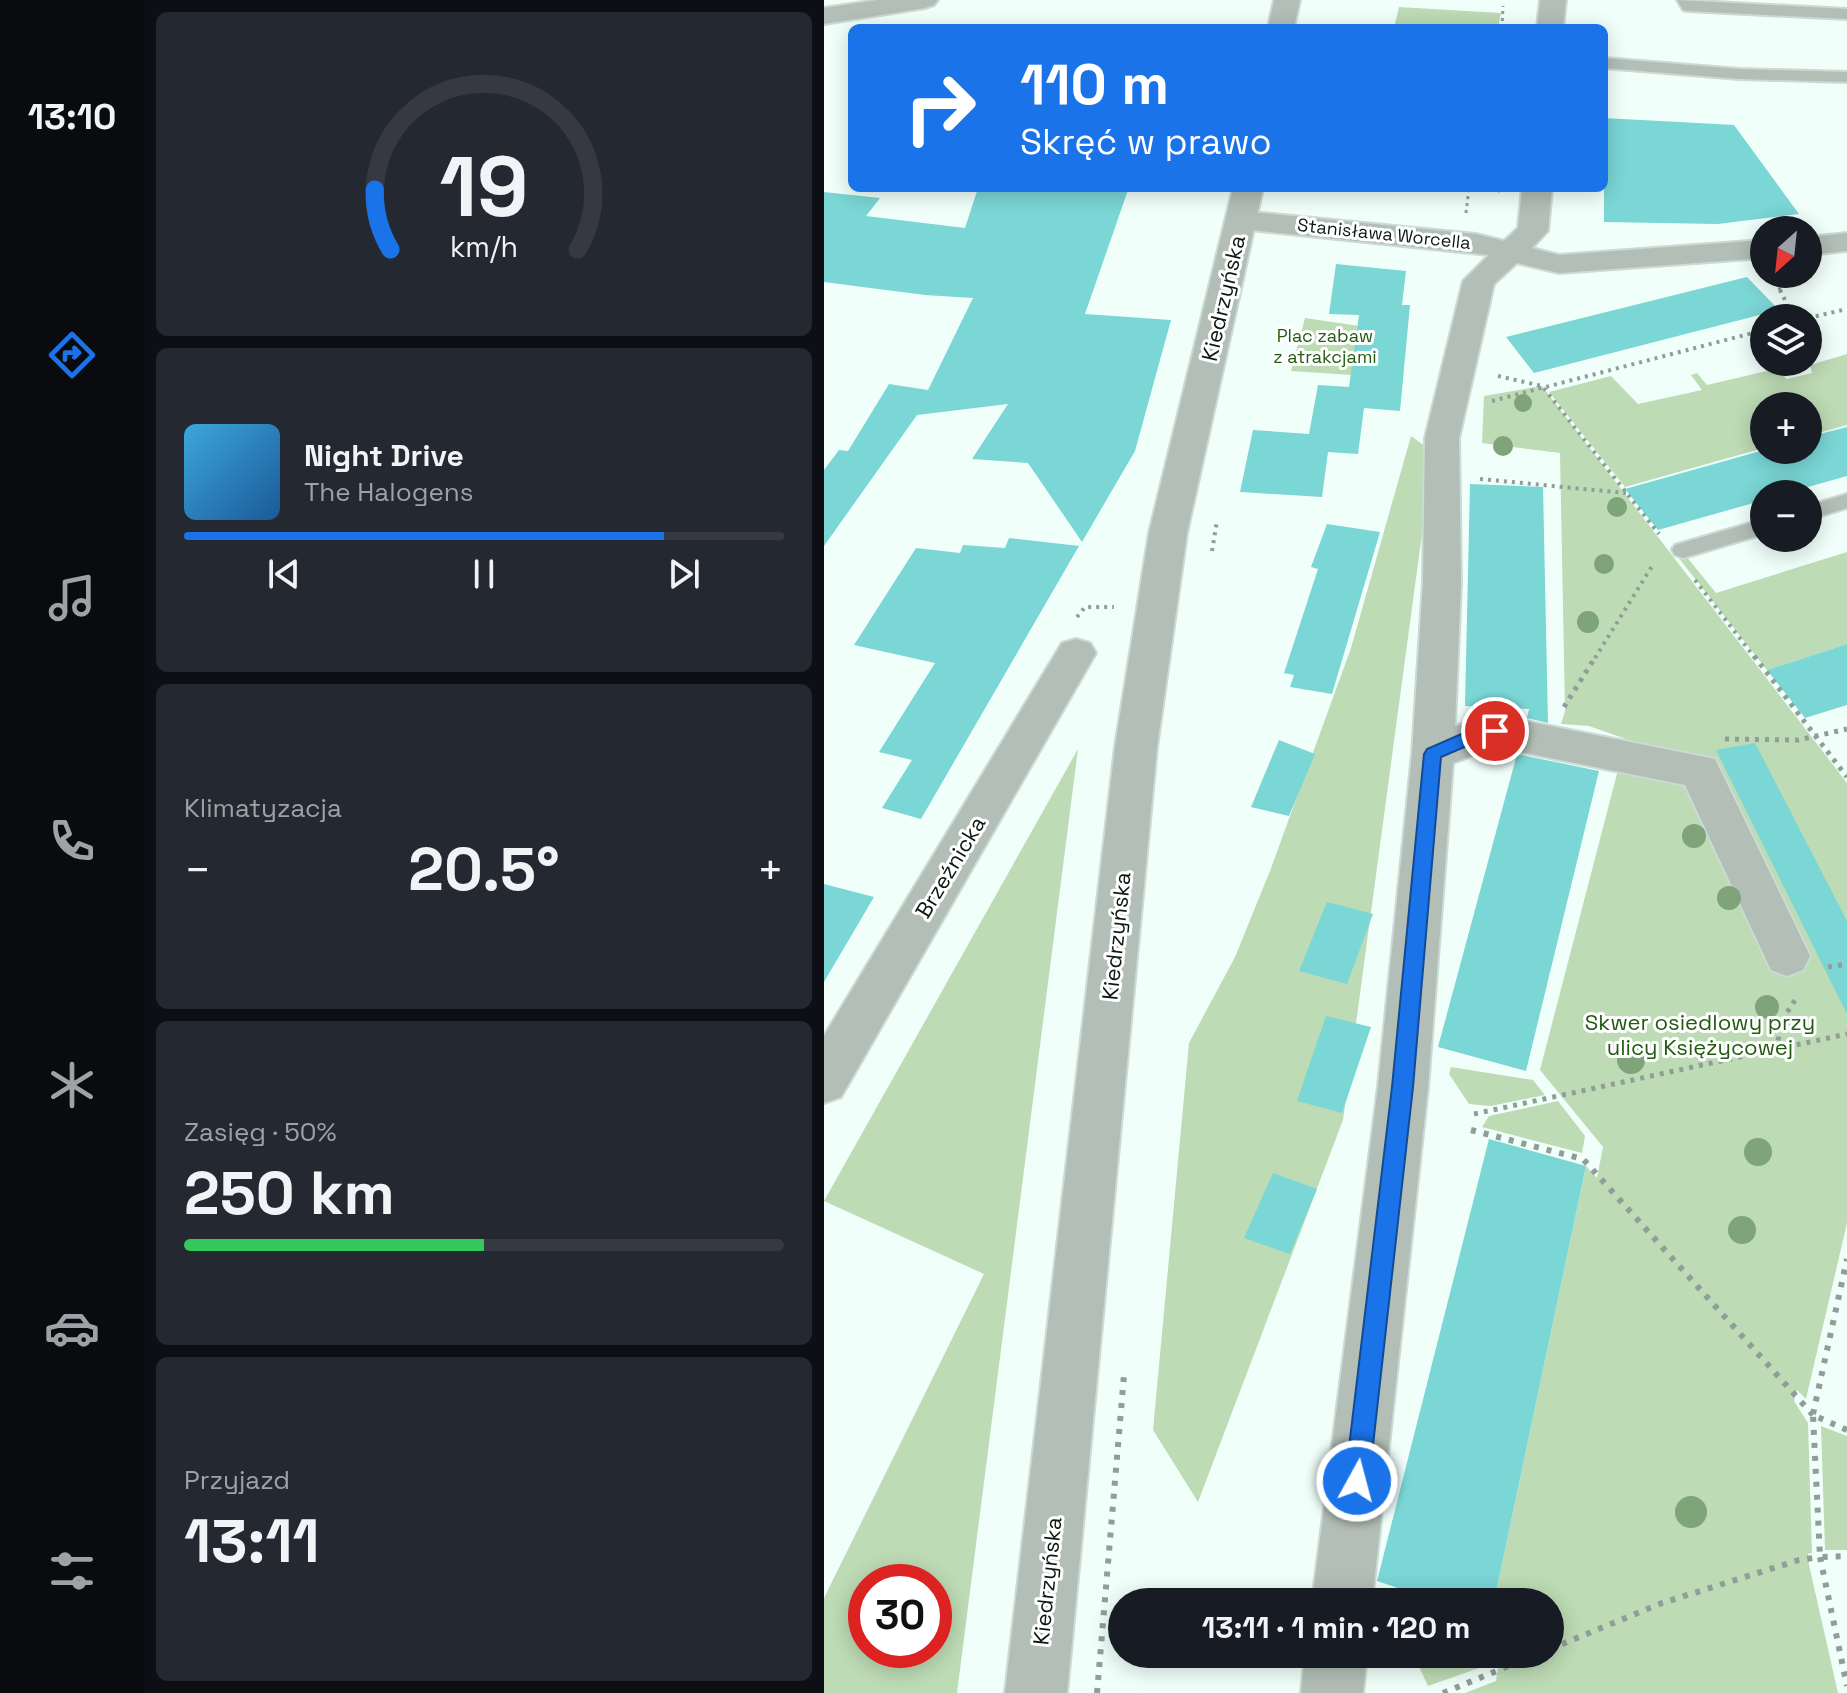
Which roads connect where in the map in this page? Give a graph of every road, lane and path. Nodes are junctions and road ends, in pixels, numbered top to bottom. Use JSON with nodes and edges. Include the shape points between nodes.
{"nodes":[{"id":1,"x":925,"y":0,"type":"edge"},
{"id":2,"x":1287,"y":0,"type":"edge"},
{"id":3,"x":1553,"y":0,"type":"edge"},
{"id":4,"x":1684,"y":0,"type":"edge"},
{"id":5,"x":1503,"y":6,"type":"dead end"},
{"id":6,"x":1847,"y":14,"type":"edge"},
{"id":7,"x":824,"y":16,"type":"edge"},
{"id":8,"x":1282,"y":24,"type":"edge"},
{"id":9,"x":1502,"y":24,"type":"edge"},
{"id":10,"x":1550,"y":24,"type":"edge"},
{"id":11,"x":1608,"y":63,"type":"edge"},
{"id":12,"x":1847,"y":77,"type":"edge"},
{"id":13,"x":1537,"y":192,"type":"edge"},
{"id":14,"x":1244,"y":204,"type":"edge"},
{"id":15,"x":1750,"y":250,"type":"edge"},
{"id":16,"x":1509,"y":252,"type":"junction"},
{"id":17,"x":1847,"y":309,"type":"edge"},
{"id":18,"x":1822,"y":315,"type":"edge"},
{"id":19,"x":1750,"y":334,"type":"edge"},
{"id":20,"x":1482,"y":403,"type":"dead end"},
{"id":21,"x":1479,"y":479,"type":"dead end"},
{"id":22,"x":1627,"y":493,"type":"dead end"},
{"id":23,"x":1847,"y":501,"type":"edge"},
{"id":24,"x":1822,"y":509,"type":"edge"},
{"id":25,"x":1218,"y":517,"type":"dead end"},
{"id":26,"x":1750,"y":530,"type":"edge"},
{"id":27,"x":1683,"y":550,"type":"dead end"},
{"id":28,"x":1658,"y":556,"type":"dead end"},
{"id":29,"x":1209,"y":563,"type":"dead end"},
{"id":30,"x":1076,"y":653,"type":"dead end"},
{"id":31,"x":1561,"y":712,"type":"dead end"},
{"id":32,"x":1847,"y":729,"type":"edge"},
{"id":33,"x":1789,"y":740,"type":"dead end"},
{"id":34,"x":1433,"y":754,"type":"junction"},
{"id":35,"x":1794,"y":974,"type":"joint"},
{"id":36,"x":1847,"y":1034,"type":"edge"},
{"id":37,"x":1775,"y":1050,"type":"junction"},
{"id":38,"x":824,"y":1081,"type":"edge"},
{"id":39,"x":1474,"y":1114,"type":"dead end"},
{"id":40,"x":1471,"y":1130,"type":"dead end"},
{"id":41,"x":1847,"y":1259,"type":"edge"},
{"id":42,"x":1125,"y":1372,"type":"dead end"},
{"id":43,"x":1813,"y":1415,"type":"junction"},
{"id":44,"x":1847,"y":1430,"type":"edge"},
{"id":45,"x":1847,"y":1556,"type":"edge"},
{"id":46,"x":1820,"y":1557,"type":"junction"},
{"id":47,"x":1344,"y":1588,"type":"edge"},
{"id":48,"x":1564,"y":1643,"type":"edge"},
{"id":49,"x":1335,"y":1668,"type":"edge"},
{"id":50,"x":1504,"y":1668,"type":"edge"},
{"id":51,"x":1847,"y":1686,"type":"edge"},
{"id":52,"x":1036,"y":1693,"type":"edge"},
{"id":53,"x":1097,"y":1693,"type":"edge"},
{"id":54,"x":1332,"y":1693,"type":"edge"},
{"id":55,"x":1443,"y":1693,"type":"edge"}],
"edges":[{"from":1,"to":7,"type":"street"},
{"from":2,"to":8,"type":"street"},
{"from":3,"to":10,"type":"street"},
{"from":4,"to":6,"type":"lane","via":[[1688,7]]},
{"from":5,"to":9,"type":"path"},
{"from":11,"to":12,"type":"lane"},
{"from":13,"to":16,"type":"street","via":[[1533,231]]},
{"from":14,"to":16,"type":"street","name":"Stanisława Worcella"},
{"from":14,"to":52,"type":"street","name":"Kiedrzyńska","via":[[1168,533],[1136,747]]},
{"from":15,"to":16,"type":"street","name":"Stanisława Worcella","via":[[1559,264]]},
{"from":16,"to":34,"type":"street","via":[[1479,281],[1442,438],[1442,583]]},
{"from":17,"to":18,"type":"path"},
{"from":19,"to":20,"type":"path"},
{"from":21,"to":22,"type":"path"},
{"from":23,"to":24,"type":"lane"},
{"from":25,"to":29,"type":"path"},
{"from":26,"to":27,"type":"lane"},
{"from":28,"to":31,"type":"path"},
{"from":30,"to":38,"type":"street","name":"Brzeźnicka"},
{"from":32,"to":33,"type":"path"},
{"from":34,"to":35,"type":"street","via":[[1495,731],[1700,771]]},
{"from":34,"to":47,"type":"street","via":[[1403,1087]]},
{"from":35,"to":37,"type":"path"},
{"from":36,"to":37,"type":"path"},
{"from":37,"to":39,"type":"path"},
{"from":40,"to":43,"type":"path","via":[[1583,1159]]},
{"from":41,"to":43,"type":"path"},
{"from":42,"to":53,"type":"path"},
{"from":43,"to":44,"type":"path"},
{"from":43,"to":46,"type":"path"},
{"from":45,"to":46,"type":"path"},
{"from":46,"to":48,"type":"path","via":[[1662,1603]]},
{"from":46,"to":51,"type":"path"},
{"from":49,"to":54,"type":"street"},
{"from":50,"to":55,"type":"path"}]}
